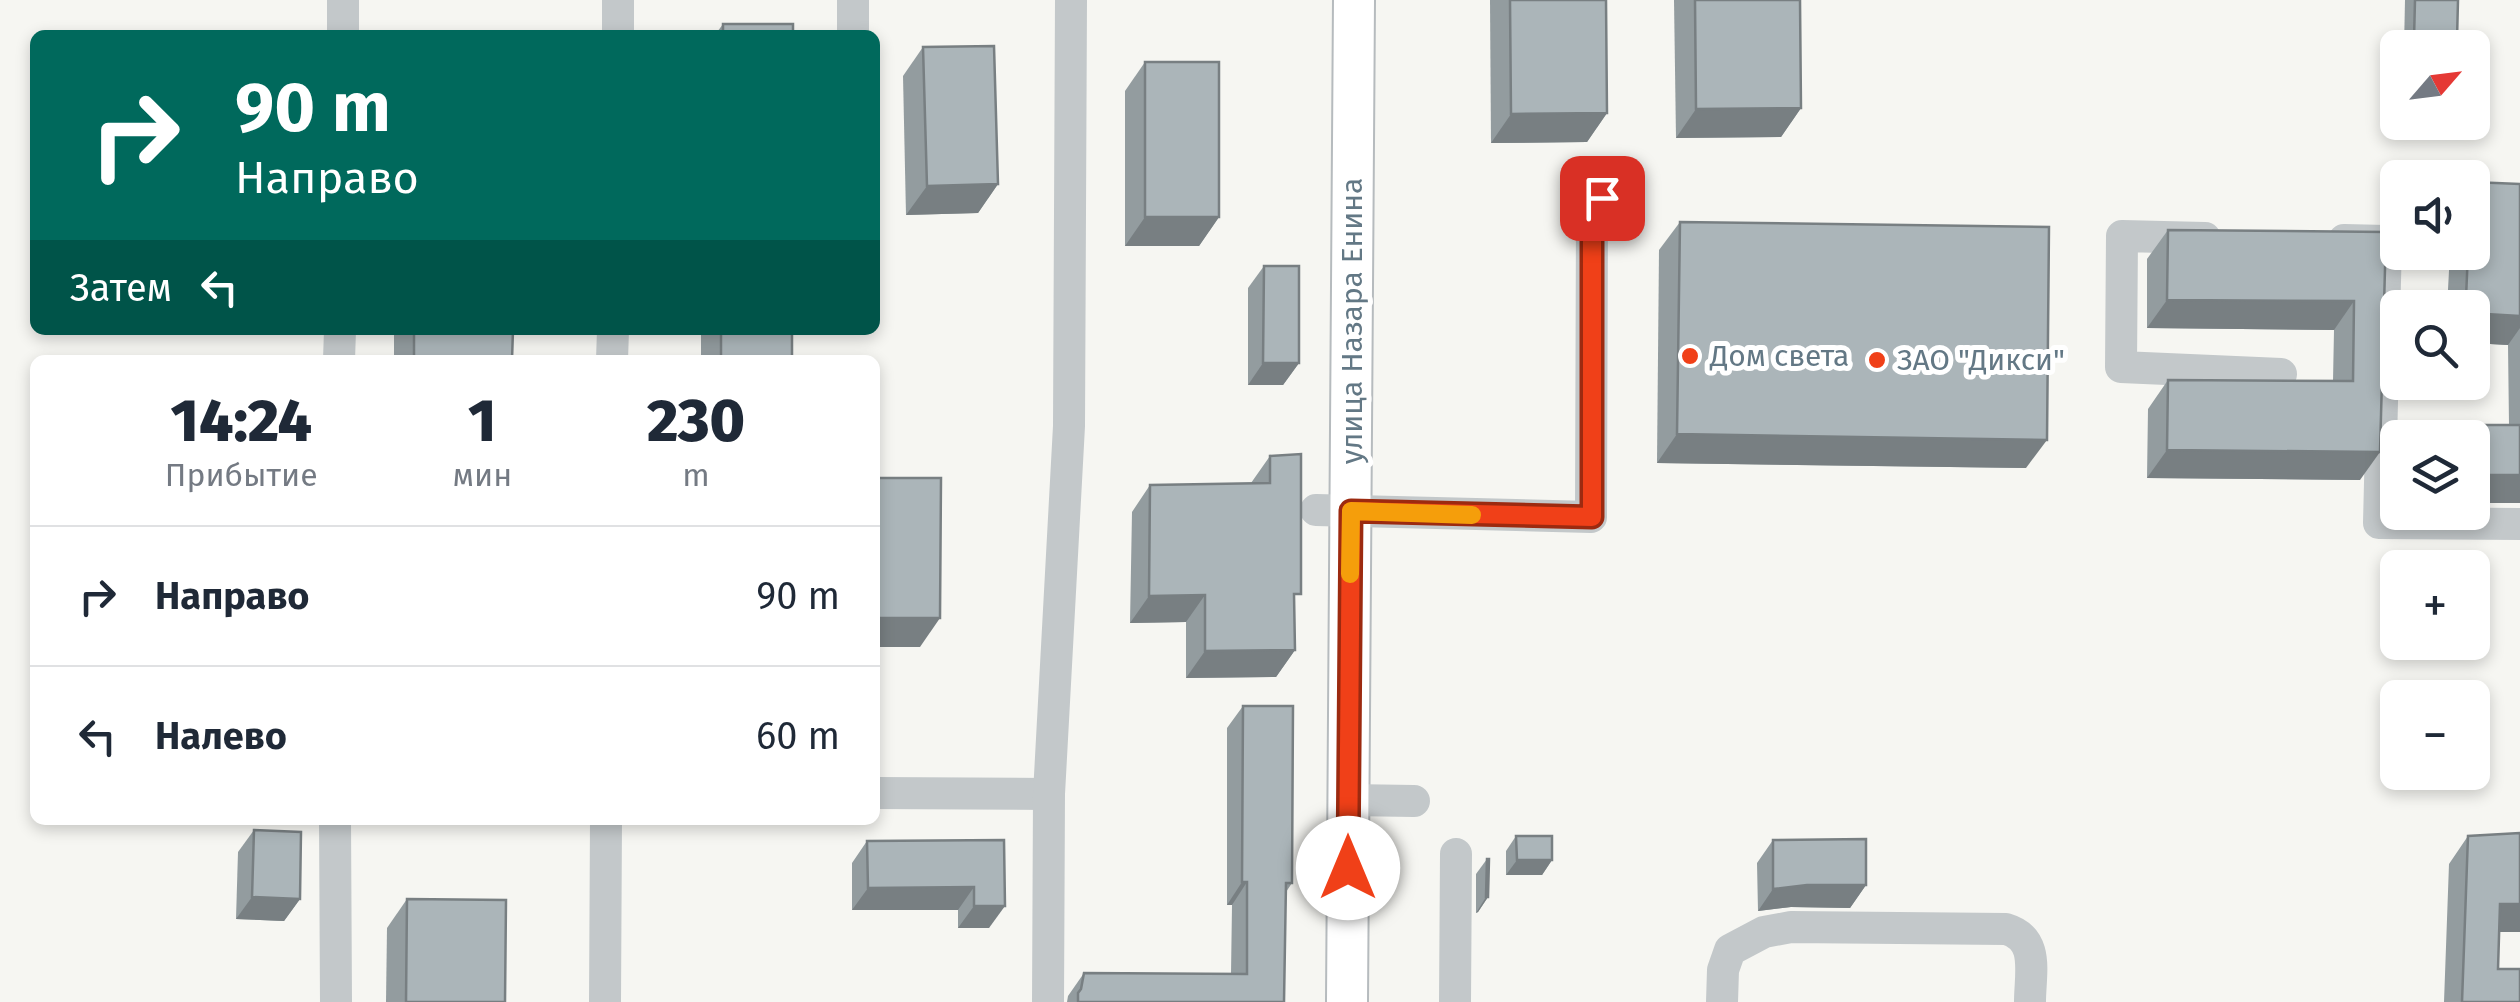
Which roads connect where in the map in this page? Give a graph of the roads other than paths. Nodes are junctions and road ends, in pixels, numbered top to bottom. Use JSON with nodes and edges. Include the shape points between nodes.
{"nodes":[{"id":1,"x":344,"y":0,"type":"edge"},
{"id":2,"x":618,"y":0,"type":"edge"},
{"id":3,"x":853,"y":0,"type":"edge"},
{"id":4,"x":1070,"y":0,"type":"edge"},
{"id":5,"x":1354,"y":0,"type":"edge"},
{"id":6,"x":343,"y":30,"type":"edge"},
{"id":7,"x":618,"y":30,"type":"edge"},
{"id":8,"x":852,"y":30,"type":"edge"},
{"id":9,"x":1602,"y":198,"type":"dead end"},
{"id":10,"x":2235,"y":238,"type":"edge"},
{"id":11,"x":2310,"y":240,"type":"edge"},
{"id":12,"x":2282,"y":374,"type":"dead end"},
{"id":13,"x":1333,"y":510,"type":"junction"},
{"id":14,"x":2520,"y":524,"type":"edge"},
{"id":15,"x":880,"y":793,"type":"edge"},
{"id":16,"x":1049,"y":794,"type":"junction"},
{"id":17,"x":1349,"y":800,"type":"junction"},
{"id":18,"x":1414,"y":801,"type":"dead end"},
{"id":19,"x":335,"y":825,"type":"edge"},
{"id":20,"x":606,"y":825,"type":"edge"},
{"id":21,"x":1456,"y":854,"type":"dead end"},
{"id":22,"x":336,"y":1002,"type":"edge"},
{"id":23,"x":604,"y":1002,"type":"edge"},
{"id":24,"x":1048,"y":1002,"type":"edge"},
{"id":25,"x":1347,"y":1002,"type":"edge"},
{"id":26,"x":1455,"y":1002,"type":"edge"},
{"id":27,"x":1722,"y":1002,"type":"edge"},
{"id":28,"x":2030,"y":1002,"type":"edge"}],
"edges":[{"from":1,"to":6,"type":"lane"},
{"from":2,"to":7,"type":"lane"},
{"from":3,"to":8,"type":"lane"},
{"from":4,"to":16,"type":"lane","via":[[1069,426]]},
{"from":5,"to":13,"type":"main road","name":"улица Назара Енина"},
{"from":9,"to":13,"type":"lane","via":[[1592,210],[1592,517]]},
{"from":10,"to":12,"type":"lane","via":[[2122,236],[2121,368]]},
{"from":11,"to":14,"type":"lane","via":[[2386,241],[2379,524]]},
{"from":13,"to":17,"type":"main road","name":"улица Назара Енина"},
{"from":15,"to":16,"type":"lane"},
{"from":16,"to":24,"type":"lane"},
{"from":17,"to":18,"type":"lane"},
{"from":17,"to":25,"type":"main road","name":"улица Назара Енина"},
{"from":19,"to":22,"type":"lane"},
{"from":20,"to":23,"type":"lane"},
{"from":21,"to":26,"type":"lane"},
{"from":27,"to":28,"type":"lane","via":[[1730,950],[1791,927],[2019,933],[2030,955]]}]}
